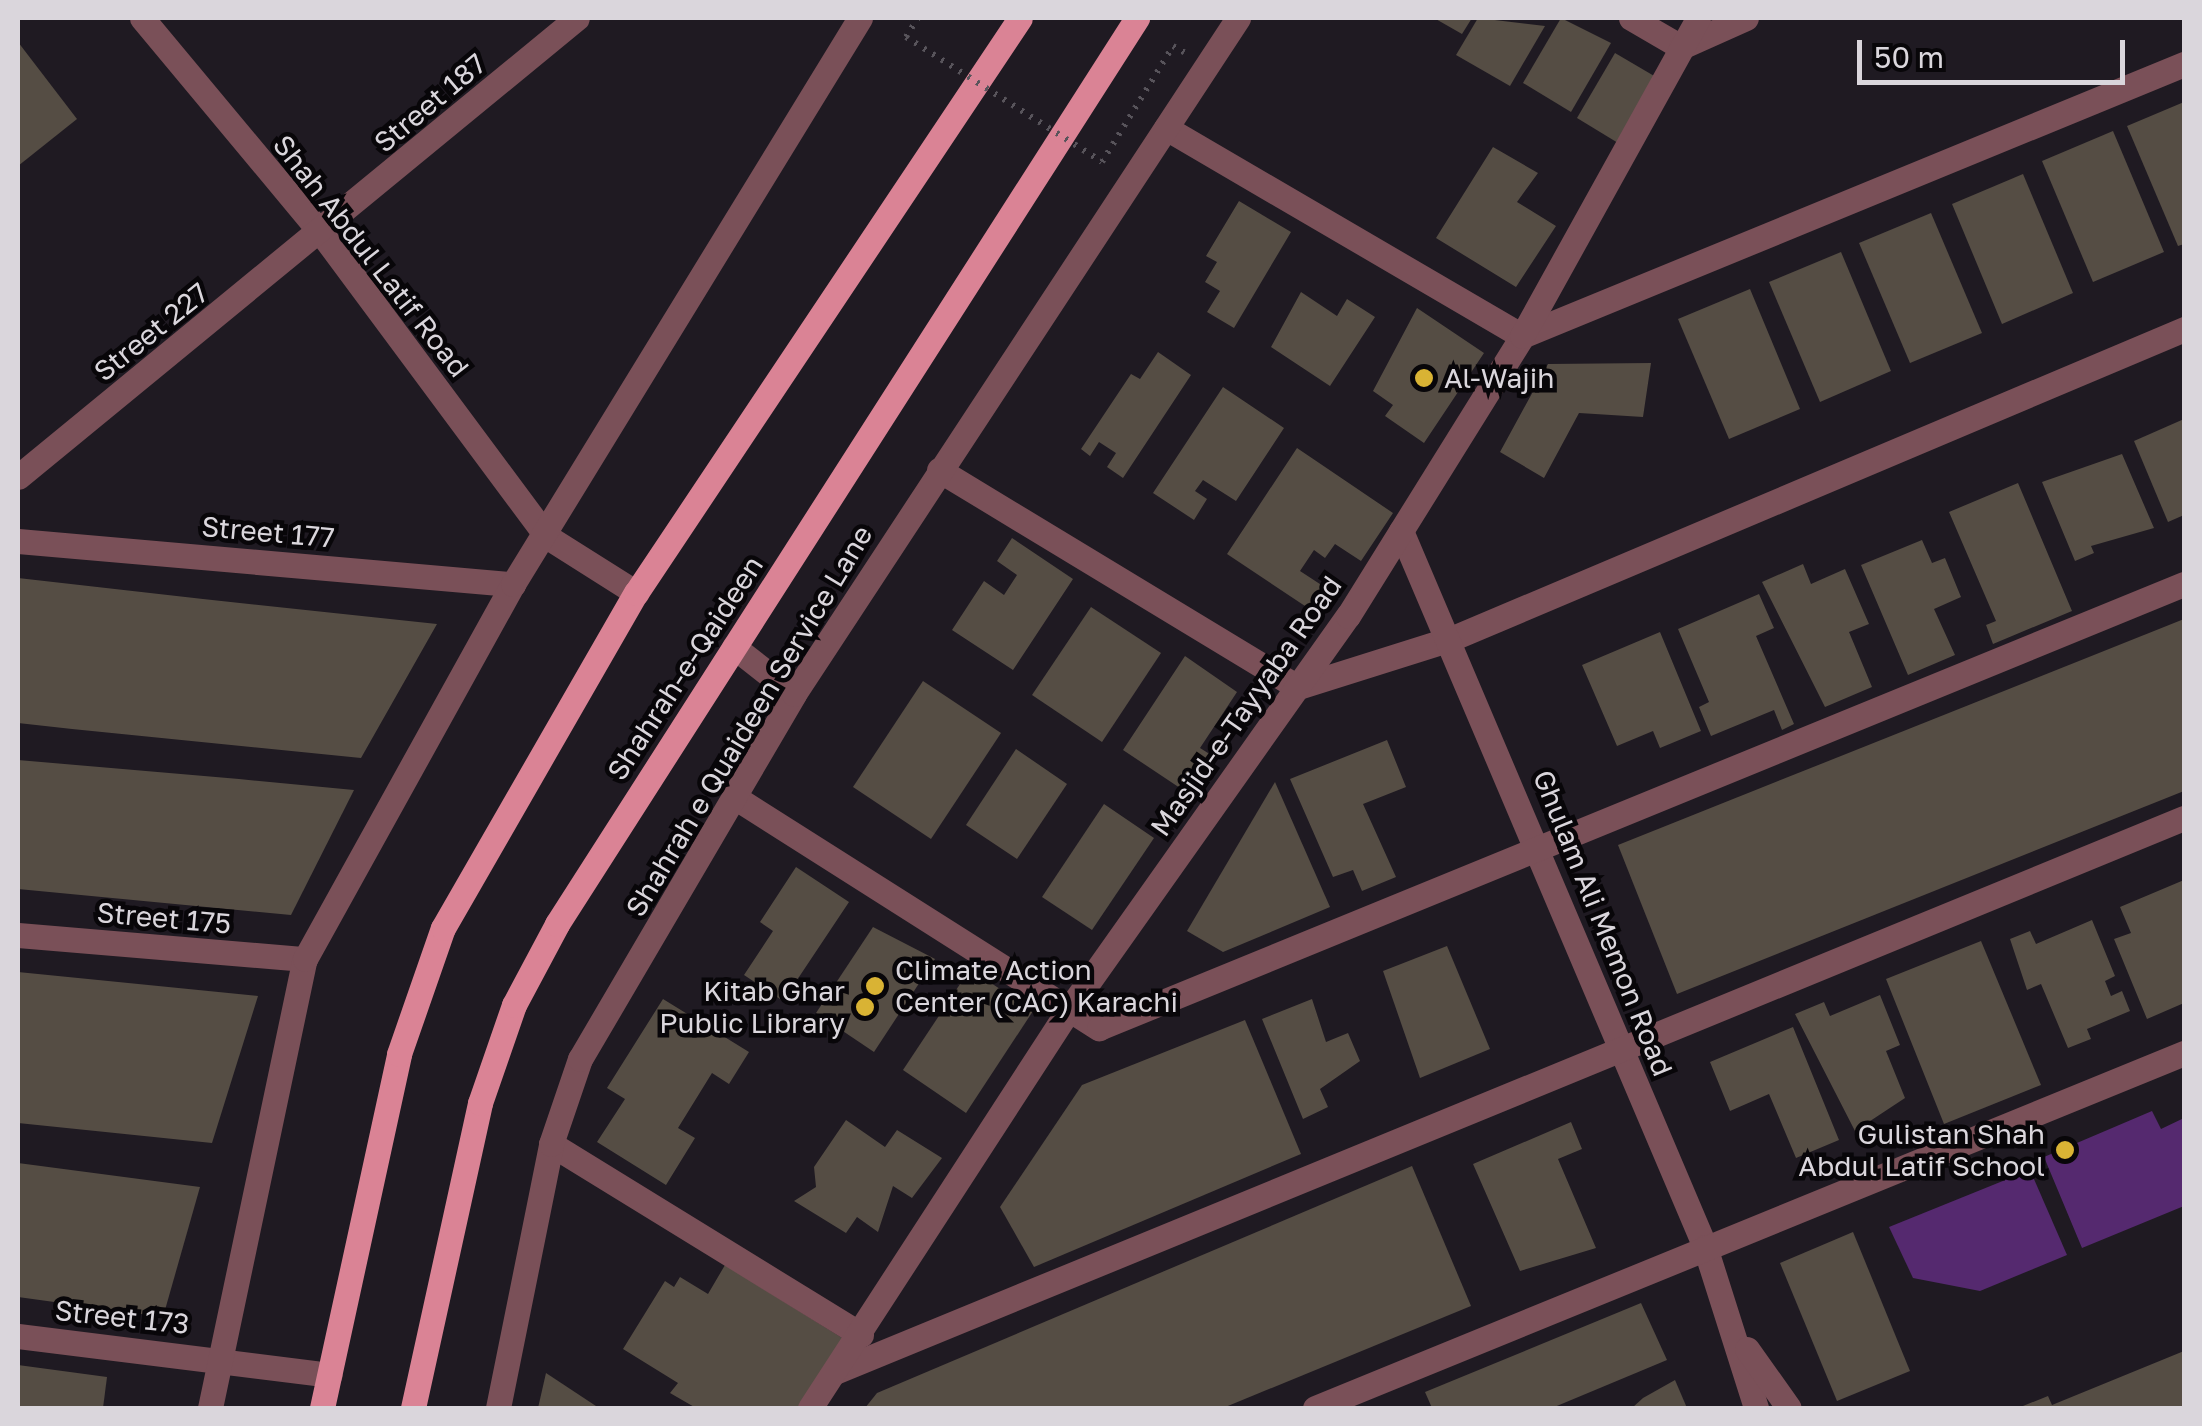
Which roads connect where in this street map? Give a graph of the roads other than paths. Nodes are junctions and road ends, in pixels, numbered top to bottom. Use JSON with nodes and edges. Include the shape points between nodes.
{"nodes":[{"id":1,"x":142,"y":18,"type":"edge"},
{"id":2,"x":577,"y":18,"type":"edge"},
{"id":3,"x":860,"y":18,"type":"edge"},
{"id":4,"x":1020,"y":18,"type":"edge"},
{"id":5,"x":1138,"y":18,"type":"edge"},
{"id":6,"x":1238,"y":18,"type":"edge"},
{"id":7,"x":1631,"y":18,"type":"edge"},
{"id":8,"x":1698,"y":18,"type":"edge"},
{"id":9,"x":1746,"y":18,"type":"edge"},
{"id":10,"x":1681,"y":47,"type":"junction"},
{"id":11,"x":2184,"y":64,"type":"edge"},
{"id":12,"x":1166,"y":128,"type":"junction"},
{"id":13,"x":322,"y":234,"type":"junction"},
{"id":14,"x":2184,"y":329,"type":"edge"},
{"id":15,"x":1522,"y":336,"type":"junction"},
{"id":16,"x":939,"y":470,"type":"junction"},
{"id":17,"x":18,"y":477,"type":"edge"},
{"id":18,"x":1400,"y":530,"type":"junction"},
{"id":19,"x":546,"y":536,"type":"junction"},
{"id":20,"x":18,"y":541,"type":"edge"},
{"id":21,"x":514,"y":584,"type":"junction"},
{"id":22,"x":2184,"y":584,"type":"edge"},
{"id":23,"x":636,"y":592,"type":"junction"},
{"id":24,"x":1453,"y":638,"type":"junction"},
{"id":25,"x":734,"y":647,"type":"junction"},
{"id":26,"x":1298,"y":687,"type":"junction"},
{"id":27,"x":794,"y":694,"type":"junction"},
{"id":28,"x":736,"y":798,"type":"junction"},
{"id":29,"x":2184,"y":818,"type":"edge"},
{"id":30,"x":1540,"y":849,"type":"junction"},
{"id":31,"x":18,"y":935,"type":"edge"},
{"id":32,"x":306,"y":960,"type":"junction"},
{"id":33,"x":1070,"y":1008,"type":"junction"},
{"id":34,"x":1622,"y":1046,"type":"junction"},
{"id":35,"x":2184,"y":1053,"type":"edge"},
{"id":36,"x":550,"y":1144,"type":"junction"},
{"id":37,"x":1704,"y":1247,"type":"junction"},
{"id":38,"x":861,"y":1335,"type":"junction"},
{"id":39,"x":18,"y":1336,"type":"edge"},
{"id":40,"x":1741,"y":1341,"type":"junction"},
{"id":41,"x":220,"y":1358,"type":"junction"},
{"id":42,"x":835,"y":1372,"type":"junction"},
{"id":43,"x":330,"y":1375,"type":"junction"},
{"id":44,"x":210,"y":1408,"type":"edge"},
{"id":45,"x":322,"y":1408,"type":"edge"},
{"id":46,"x":413,"y":1408,"type":"edge"},
{"id":47,"x":498,"y":1408,"type":"edge"},
{"id":48,"x":810,"y":1408,"type":"edge"},
{"id":49,"x":1315,"y":1408,"type":"edge"},
{"id":50,"x":1756,"y":1408,"type":"edge"},
{"id":51,"x":1789,"y":1408,"type":"edge"}],
"edges":[{"from":1,"to":13,"type":"street","name":"Shah Abdul Latif Road"},
{"from":2,"to":13,"type":"street","name":"Street 187"},
{"from":3,"to":19,"type":"street"},
{"from":4,"to":23,"type":"main road"},
{"from":5,"to":25,"type":"main road","name":"Shahrah-e-Qaideen"},
{"from":6,"to":12,"type":"street","name":"Shahrah e Quaideen Service Lane"},
{"from":7,"to":10,"type":"street"},
{"from":8,"to":10,"type":"street","name":"Masjid-e-Tayyaba Road"},
{"from":9,"to":10,"type":"street"},
{"from":10,"to":15,"type":"street","name":"Masjid-e-Tayyaba Road"},
{"from":11,"to":15,"type":"street"},
{"from":12,"to":15,"type":"street"},
{"from":12,"to":16,"type":"street","name":"Shahrah e Quaideen Service Lane"},
{"from":13,"to":17,"type":"street","name":"Street 227"},
{"from":13,"to":19,"type":"street","name":"Shah Abdul Latif Road"},
{"from":14,"to":24,"type":"street"},
{"from":15,"to":18,"type":"street","name":"Masjid-e-Tayyaba Road"},
{"from":16,"to":26,"type":"street"},
{"from":16,"to":27,"type":"street","name":"Shahrah e Quaideen Service Lane"},
{"from":18,"to":24,"type":"street","name":"Ghulam Ali Memon Road"},
{"from":18,"to":26,"type":"street","name":"Masjid-e-Tayyaba Road"},
{"from":19,"to":21,"type":"street"},
{"from":19,"to":23,"type":"street"},
{"from":20,"to":21,"type":"street","name":"Street 177"},
{"from":21,"to":32,"type":"street"},
{"from":22,"to":30,"type":"street"},
{"from":23,"to":43,"type":"main road","via":[[443,928],[400,1054]]},
{"from":24,"to":26,"type":"street"},
{"from":24,"to":30,"type":"street","name":"Ghulam Ali Memon Road"},
{"from":25,"to":27,"type":"street"},
{"from":25,"to":46,"type":"main road","name":"Shahrah-e-Qaideen","via":[[514,1005],[480,1102]]},
{"from":26,"to":33,"type":"street","name":"Masjid-e-Tayyaba Road"},
{"from":27,"to":28,"type":"street","name":"Shahrah e Quaideen Service Lane"},
{"from":28,"to":33,"type":"street"},
{"from":28,"to":36,"type":"street","name":"Shahrah e Quaideen Service Lane","via":[[580,1060]]},
{"from":29,"to":34,"type":"street"},
{"from":30,"to":33,"type":"street","via":[[1099,1028]]},
{"from":30,"to":34,"type":"street","name":"Ghulam Ali Memon Road"},
{"from":31,"to":32,"type":"street","name":"Street 175"},
{"from":32,"to":41,"type":"street"},
{"from":33,"to":38,"type":"street","name":"Masjid-e-Tayyaba Road"},
{"from":34,"to":37,"type":"street","name":"Ghulam Ali Memon Road"},
{"from":34,"to":42,"type":"street"},
{"from":35,"to":37,"type":"street"},
{"from":36,"to":38,"type":"street"},
{"from":36,"to":47,"type":"street","name":"Shahrah e Quaideen Service Lane"},
{"from":37,"to":40,"type":"street","name":"Ghulam Ali Memon Road"},
{"from":37,"to":49,"type":"street"},
{"from":38,"to":42,"type":"street","name":"Masjid-e-Tayyaba Road"},
{"from":39,"to":41,"type":"street","name":"Street 173"},
{"from":40,"to":50,"type":"street"},
{"from":40,"to":51,"type":"street"},
{"from":41,"to":43,"type":"street","name":"Street 173"},
{"from":41,"to":44,"type":"street"},
{"from":42,"to":48,"type":"street","name":"Masjid-e-Tayyaba Road"},
{"from":43,"to":45,"type":"main road"}]}
